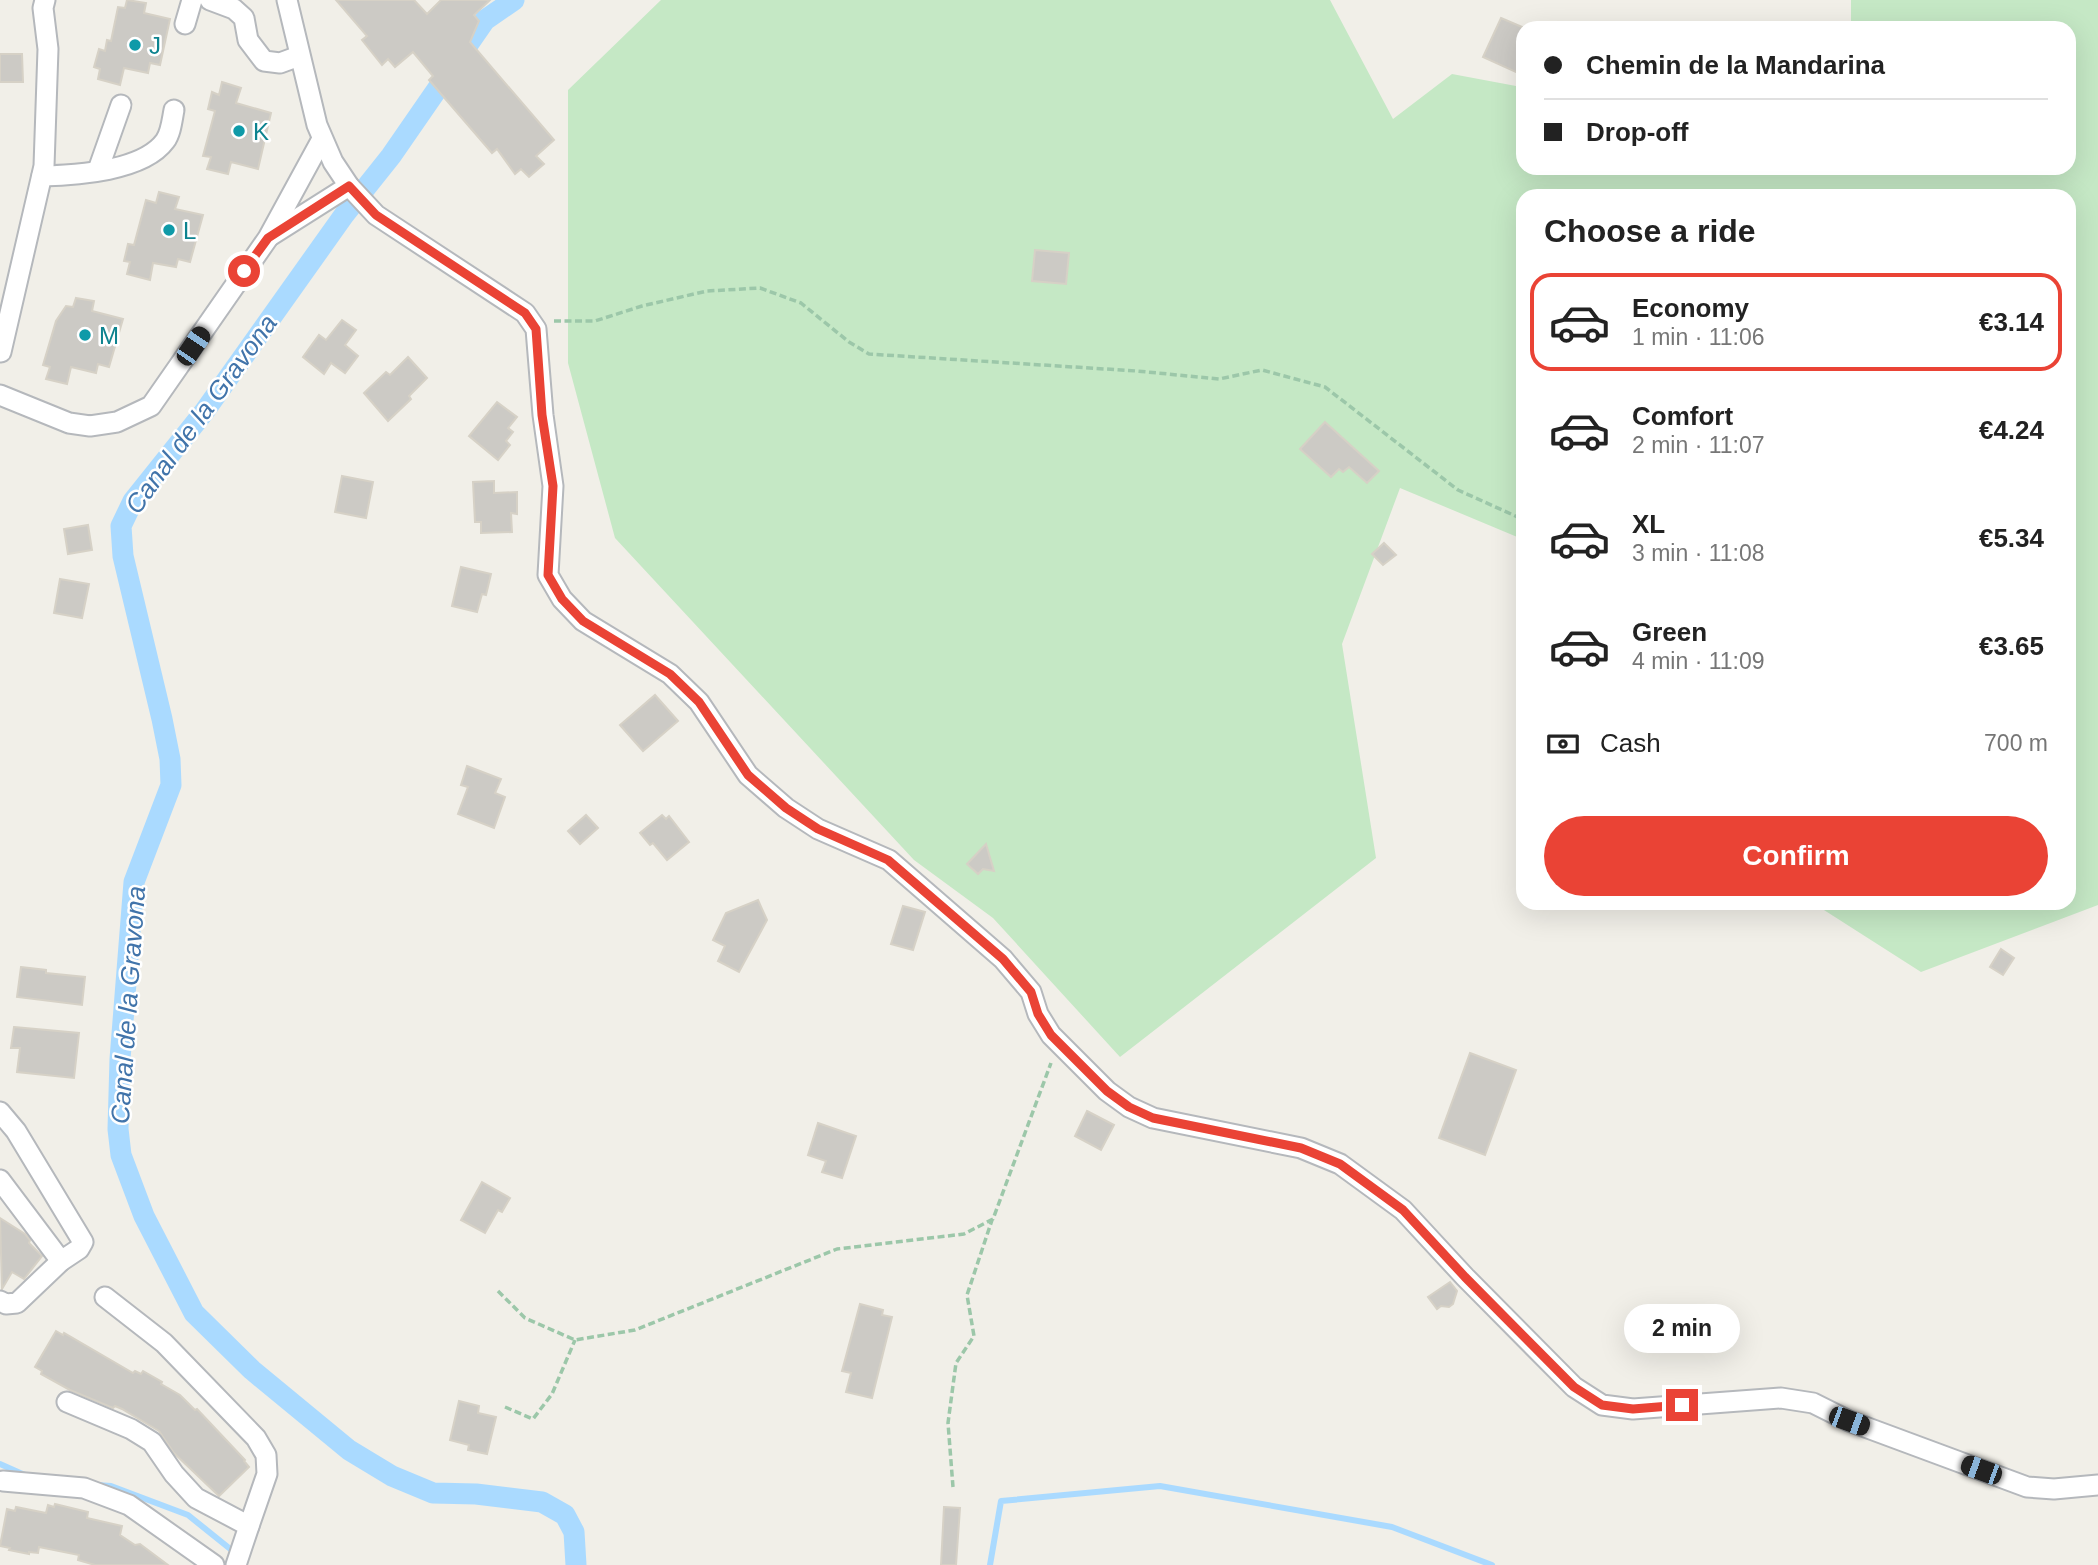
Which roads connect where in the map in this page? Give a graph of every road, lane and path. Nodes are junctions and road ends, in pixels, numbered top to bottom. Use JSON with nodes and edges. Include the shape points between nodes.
{"nodes":[{"id":1,"x":45,"y":0,"type":"edge"},
{"id":2,"x":192,"y":0,"type":"edge"},
{"id":3,"x":210,"y":0,"type":"edge"},
{"id":4,"x":287,"y":0,"type":"edge"},
{"id":5,"x":185,"y":24,"type":"dead end"},
{"id":6,"x":299,"y":55,"type":"junction"},
{"id":7,"x":121,"y":105,"type":"dead end"},
{"id":8,"x":174,"y":110,"type":"dead end"},
{"id":9,"x":322,"y":139,"type":"junction"},
{"id":10,"x":99,"y":170,"type":"junction"},
{"id":11,"x":42,"y":176,"type":"junction"},
{"id":12,"x":349,"y":186,"type":"junction"},
{"id":13,"x":268,"y":238,"type":"junction"},
{"id":14,"x":7,"y":288,"type":"edge"},
{"id":15,"x":536,"y":329,"type":"junction"},
{"id":16,"x":1,"y":352,"type":"edge"},
{"id":17,"x":0,"y":394,"type":"edge"},
{"id":18,"x":1516,"y":516,"type":"edge"},
{"id":19,"x":1059,"y":1044,"type":"junction"},
{"id":20,"x":0,"y":1112,"type":"edge"},
{"id":21,"x":0,"y":1180,"type":"edge"},
{"id":22,"x":993,"y":1219,"type":"junction"},
{"id":23,"x":61,"y":1261,"type":"junction"},
{"id":24,"x":498,"y":1291,"type":"dead end"},
{"id":25,"x":105,"y":1297,"type":"dead end"},
{"id":26,"x":0,"y":1301,"type":"edge"},
{"id":27,"x":575,"y":1340,"type":"junction"},
{"id":28,"x":67,"y":1402,"type":"dead end"},
{"id":29,"x":505,"y":1407,"type":"dead end"},
{"id":30,"x":3,"y":1482,"type":"dead end"},
{"id":31,"x":2098,"y":1485,"type":"edge"},
{"id":32,"x":953,"y":1487,"type":"dead end"},
{"id":33,"x":249,"y":1526,"type":"junction"},
{"id":34,"x":214,"y":1565,"type":"edge"},
{"id":35,"x":236,"y":1565,"type":"edge"}],
"edges":[{"from":1,"to":11,"type":"street","via":[[48,49]]},
{"from":2,"to":5,"type":"street"},
{"from":3,"to":6,"type":"street","via":[[244,18],[248,40],[264,61],[280,63]]},
{"from":4,"to":6,"type":"street"},
{"from":6,"to":9,"type":"street"},
{"from":7,"to":10,"type":"street"},
{"from":8,"to":10,"type":"street","via":[[167,139],[155,153]]},
{"from":9,"to":12,"type":"street"},
{"from":9,"to":13,"type":"street"},
{"from":10,"to":11,"type":"street"},
{"from":11,"to":14,"type":"street"},
{"from":12,"to":13,"type":"street"},
{"from":12,"to":15,"type":"street","via":[[376,215],[525,313]]},
{"from":13,"to":17,"type":"street","via":[[151,406],[117,422],[90,426],[69,423]]},
{"from":14,"to":16,"type":"street"},
{"from":15,"to":18,"type":"path","via":[[548,321],[595,321],[707,291],[760,288],[801,303],[869,354],[1219,379],[1262,370],[1325,387],[1458,490]]},
{"from":15,"to":19,"type":"street","via":[[553,486],[548,575],[562,599],[583,621],[670,674],[699,702],[748,775],[786,808],[818,829],[888,860],[1003,959],[1031,992],[1038,1014]]},
{"from":19,"to":22,"type":"path"},
{"from":19,"to":31,"type":"street","via":[[1107,1091],[1153,1118],[1301,1148],[1340,1164],[1403,1210],[1574,1387],[1602,1405],[1633,1409],[1780,1398],[1813,1403],[1849,1421],[2027,1487]]},
{"from":20,"to":23,"type":"street","via":[[83,1242]]},
{"from":21,"to":23,"type":"street"},
{"from":22,"to":27,"type":"path","via":[[964,1234],[837,1249],[635,1330]]},
{"from":22,"to":32,"type":"path","via":[[967,1295],[974,1336],[956,1363],[948,1423]]},
{"from":23,"to":26,"type":"street","via":[[17,1303]]},
{"from":24,"to":27,"type":"path","via":[[525,1318]]},
{"from":25,"to":33,"type":"street","via":[[164,1343],[256,1438],[265,1454],[267,1474]]},
{"from":27,"to":29,"type":"path","via":[[552,1394],[533,1419]]},
{"from":28,"to":33,"type":"street","via":[[152,1442],[196,1498]]},
{"from":30,"to":34,"type":"street","via":[[84,1488],[128,1505]]},
{"from":33,"to":35,"type":"street"}]}
